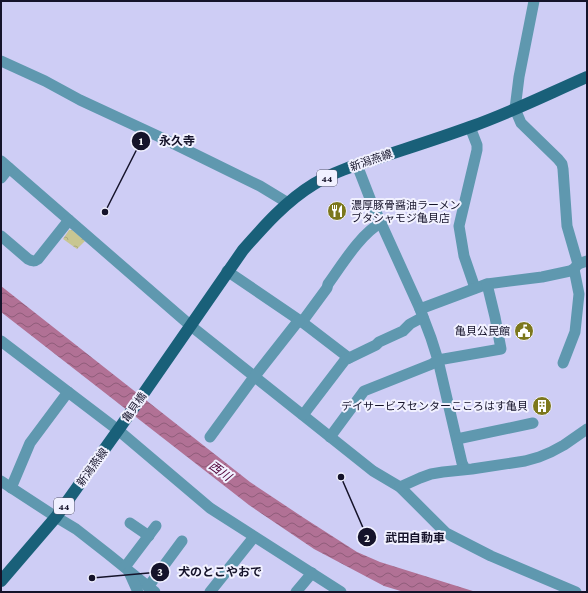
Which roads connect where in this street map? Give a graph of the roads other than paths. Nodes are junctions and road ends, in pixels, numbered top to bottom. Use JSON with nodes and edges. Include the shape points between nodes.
{"nodes":[{"id":1,"x":534,"y":1,"type":"edge"},
{"id":2,"x":1,"y":61,"type":"edge"},
{"id":3,"x":587,"y":77,"type":"edge"},
{"id":4,"x":515,"y":109,"type":"junction"},
{"id":5,"x":470,"y":127,"type":"junction"},
{"id":6,"x":5,"y":164,"type":"edge"},
{"id":7,"x":357,"y":165,"type":"junction"},
{"id":8,"x":1,"y":178,"type":"edge"},
{"id":9,"x":288,"y":203,"type":"junction"},
{"id":10,"x":69,"y":220,"type":"junction"},
{"id":11,"x":381,"y":223,"type":"junction"},
{"id":12,"x":1,"y":236,"type":"edge"},
{"id":13,"x":580,"y":265,"type":"edge"},
{"id":14,"x":227,"y":271,"type":"junction"},
{"id":15,"x":487,"y":284,"type":"junction"},
{"id":16,"x":475,"y":288,"type":"junction"},
{"id":17,"x":422,"y":313,"type":"junction"},
{"id":18,"x":300,"y":321,"type":"junction"},
{"id":19,"x":190,"y":326,"type":"junction"},
{"id":20,"x":1,"y":341,"type":"edge"},
{"id":21,"x":349,"y":358,"type":"junction"},
{"id":22,"x":438,"y":360,"type":"junction"},
{"id":23,"x":563,"y":363,"type":"dead end"},
{"id":24,"x":254,"y":377,"type":"junction"},
{"id":25,"x":147,"y":388,"type":"joint"},
{"id":26,"x":68,"y":392,"type":"junction"},
{"id":27,"x":303,"y":415,"type":"junction"},
{"id":28,"x":533,"y":423,"type":"dead end"},
{"id":29,"x":119,"y":428,"type":"junction"},
{"id":30,"x":587,"y":429,"type":"edge"},
{"id":31,"x":210,"y":437,"type":"dead end"},
{"id":32,"x":330,"y":437,"type":"junction"},
{"id":33,"x":457,"y":439,"type":"junction"},
{"id":34,"x":465,"y":469,"type":"junction"},
{"id":35,"x":1,"y":481,"type":"edge"},
{"id":36,"x":400,"y":487,"type":"junction"},
{"id":37,"x":11,"y":488,"type":"junction"},
{"id":38,"x":56,"y":517,"type":"junction"},
{"id":39,"x":130,"y":522,"type":"dead end"},
{"id":40,"x":156,"y":526,"type":"dead end"},
{"id":41,"x":149,"y":536,"type":"junction"},
{"id":42,"x":254,"y":537,"type":"junction"},
{"id":43,"x":182,"y":541,"type":"dead end"},
{"id":44,"x":127,"y":569,"type":"junction"},
{"id":45,"x":312,"y":573,"type":"junction"},
{"id":46,"x":1,"y":581,"type":"edge"},
{"id":47,"x":152,"y":589,"type":"edge"},
{"id":48,"x":138,"y":592,"type":"edge"},
{"id":49,"x":210,"y":592,"type":"edge"},
{"id":50,"x":296,"y":592,"type":"edge"},
{"id":51,"x":341,"y":592,"type":"edge"},
{"id":52,"x":576,"y":592,"type":"edge"}],
"edges":[{"from":1,"to":4,"type":"street"},
{"from":2,"to":9,"type":"street","via":[[260,186]]},
{"from":3,"to":4,"type":"main road","name":"新潟燕線","number":"44"},
{"from":4,"to":5,"type":"main road","name":"新潟燕線","number":"44"},
{"from":4,"to":13,"type":"street","via":[[520,123],[562,164],[567,226]]},
{"from":5,"to":7,"type":"main road","name":"新潟燕線","number":"44"},
{"from":5,"to":16,"type":"street","via":[[477,150],[459,226],[464,256]]},
{"from":6,"to":8,"type":"street"},
{"from":6,"to":10,"type":"street"},
{"from":7,"to":9,"type":"main road","name":"新潟燕線","number":"44","via":[[313,185]]},
{"from":7,"to":11,"type":"street"},
{"from":9,"to":14,"type":"main road","name":"新潟燕線","number":"44","via":[[264,226]]},
{"from":10,"to":12,"type":"street","via":[[35,261],[28,259]]},
{"from":10,"to":19,"type":"street"},
{"from":11,"to":17,"type":"street"},
{"from":11,"to":18,"type":"street","via":[[362,238]]},
{"from":13,"to":15,"type":"street","via":[[570,271],[542,277]]},
{"from":13,"to":23,"type":"street","via":[[575,332]]},
{"from":14,"to":18,"type":"street"},
{"from":14,"to":19,"type":"main road","name":"新潟燕線","number":"44"},
{"from":15,"to":16,"type":"street"},
{"from":15,"to":22,"type":"street","via":[[501,349]]},
{"from":16,"to":17,"type":"street"},
{"from":17,"to":21,"type":"street","via":[[403,331]]},
{"from":17,"to":22,"type":"street"},
{"from":18,"to":21,"type":"street"},
{"from":18,"to":24,"type":"street"},
{"from":19,"to":24,"type":"street"},
{"from":19,"to":25,"type":"main road","name":"新潟燕線","number":"44"},
{"from":20,"to":26,"type":"street"},
{"from":21,"to":27,"type":"street"},
{"from":22,"to":32,"type":"street","via":[[364,391]]},
{"from":22,"to":33,"type":"street"},
{"from":24,"to":27,"type":"street"},
{"from":24,"to":31,"type":"street"},
{"from":25,"to":29,"type":"main road","name":"亀貝橋","number":"44"},
{"from":26,"to":29,"type":"street"},
{"from":26,"to":37,"type":"street","via":[[30,443]]},
{"from":27,"to":32,"type":"street"},
{"from":28,"to":33,"type":"street"},
{"from":29,"to":38,"type":"main road","name":"新潟燕線","number":"44"},
{"from":29,"to":42,"type":"street","via":[[210,508]]},
{"from":30,"to":34,"type":"street","via":[[564,445],[539,457]]},
{"from":32,"to":36,"type":"street","via":[[373,471]]},
{"from":33,"to":34,"type":"street"},
{"from":34,"to":36,"type":"street","via":[[431,474]]},
{"from":35,"to":37,"type":"street"},
{"from":36,"to":52,"type":"street","via":[[446,533],[491,556]]},
{"from":37,"to":38,"type":"street"},
{"from":38,"to":44,"type":"street","via":[[76,529]]},
{"from":38,"to":46,"type":"main road","name":"新潟燕線","number":"44"},
{"from":39,"to":41,"type":"street"},
{"from":40,"to":41,"type":"street"},
{"from":41,"to":44,"type":"street"},
{"from":42,"to":45,"type":"street"},
{"from":42,"to":49,"type":"street"},
{"from":43,"to":47,"type":"street"},
{"from":44,"to":47,"type":"street"},
{"from":44,"to":48,"type":"street"},
{"from":45,"to":50,"type":"street"},
{"from":45,"to":51,"type":"street"}]}
